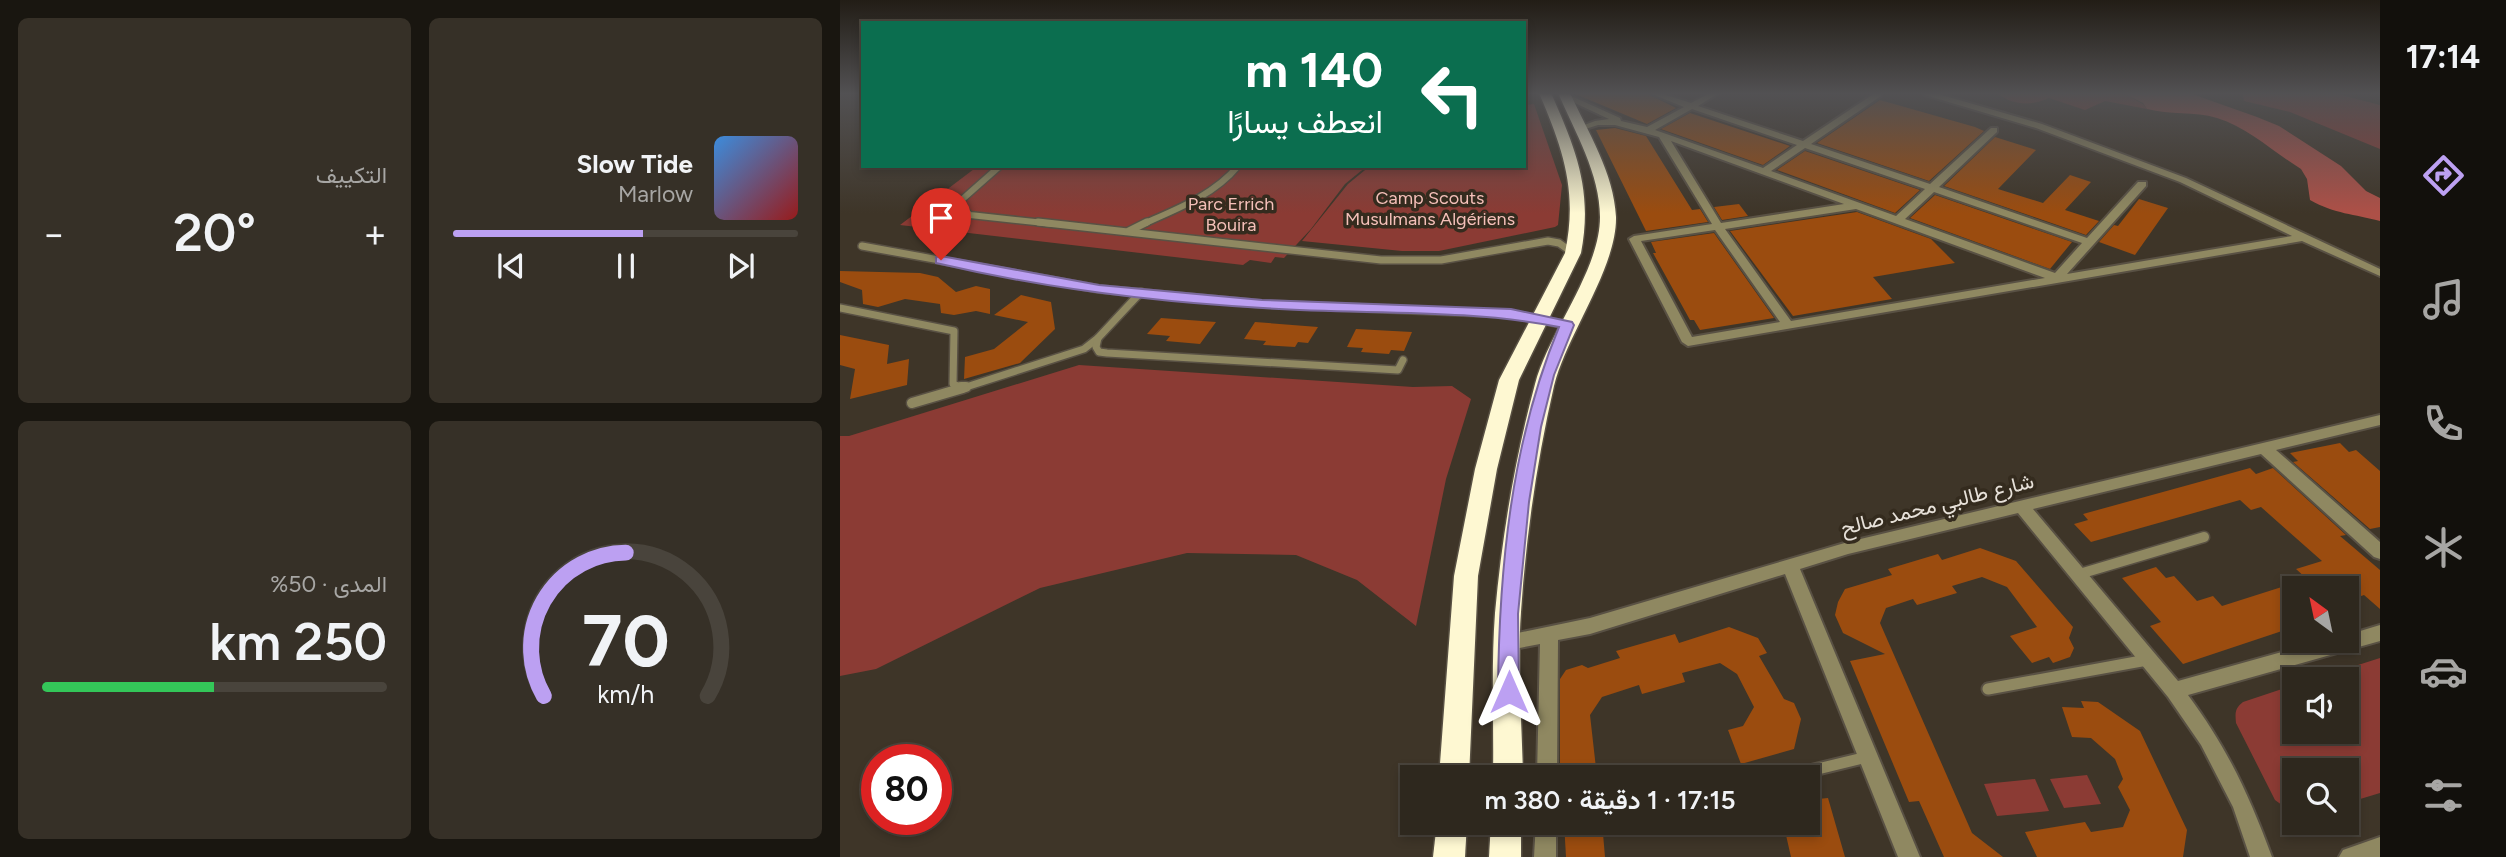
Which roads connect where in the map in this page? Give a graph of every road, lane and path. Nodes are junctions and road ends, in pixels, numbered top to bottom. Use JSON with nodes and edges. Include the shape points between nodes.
{"nodes":[{"id":1,"x":1563,"y":133,"type":"edge"},
{"id":2,"x":1583,"y":133,"type":"edge"},
{"id":3,"x":1655,"y":133,"type":"edge"},
{"id":4,"x":1774,"y":133,"type":"edge"},
{"id":5,"x":1823,"y":133,"type":"edge"},
{"id":6,"x":1991,"y":133,"type":"edge"},
{"id":7,"x":2058,"y":133,"type":"edge"},
{"id":8,"x":1663,"y":136,"type":"junction"},
{"id":9,"x":1807,"y":144,"type":"junction"},
{"id":10,"x":998,"y":168,"type":"edge"},
{"id":11,"x":1237,"y":168,"type":"edge"},
{"id":12,"x":1764,"y":172,"type":"junction"},
{"id":13,"x":2142,"y":184,"type":"dead end"},
{"id":14,"x":1932,"y":188,"type":"junction"},
{"id":15,"x":1854,"y":206,"type":"junction"},
{"id":16,"x":1898,"y":221,"type":"junction"},
{"id":17,"x":1717,"y":226,"type":"junction"},
{"id":18,"x":1127,"y":232,"type":"junction"},
{"id":19,"x":2304,"y":237,"type":"junction"},
{"id":20,"x":2089,"y":242,"type":"junction"},
{"id":21,"x":862,"y":246,"type":"dead end"},
{"id":22,"x":1573,"y":253,"type":"junction"},
{"id":23,"x":2380,"y":274,"type":"edge"},
{"id":24,"x":2057,"y":278,"type":"junction"},
{"id":25,"x":1141,"y":292,"type":"junction"},
{"id":26,"x":840,"y":307,"type":"edge"},
{"id":27,"x":1538,"y":320,"type":"junction"},
{"id":28,"x":1787,"y":323,"type":"junction"},
{"id":29,"x":1567,"y":325,"type":"junction"},
{"id":30,"x":1098,"y":338,"type":"junction"},
{"id":31,"x":1403,"y":360,"type":"dead end"},
{"id":32,"x":963,"y":388,"type":"junction"},
{"id":33,"x":912,"y":403,"type":"dead end"},
{"id":34,"x":2380,"y":420,"type":"edge"},
{"id":35,"x":2263,"y":447,"type":"junction"},
{"id":36,"x":2020,"y":505,"type":"junction"},
{"id":37,"x":2204,"y":537,"type":"dead end"},
{"id":38,"x":2380,"y":552,"type":"edge"},
{"id":39,"x":1790,"y":565,"type":"junction"},
{"id":40,"x":2076,"y":575,"type":"junction"},
{"id":41,"x":2380,"y":632,"type":"edge"},
{"id":42,"x":1549,"y":634,"type":"junction"},
{"id":43,"x":1509,"y":642,"type":"junction"},
{"id":44,"x":2147,"y":660,"type":"junction"},
{"id":45,"x":1988,"y":689,"type":"dead end"},
{"id":46,"x":2174,"y":691,"type":"junction"},
{"id":47,"x":1867,"y":757,"type":"junction"},
{"id":48,"x":1455,"y":765,"type":"edge"},
{"id":49,"x":1508,"y":765,"type":"edge"},
{"id":50,"x":1547,"y":765,"type":"edge"},
{"id":51,"x":1820,"y":768,"type":"edge"},
{"id":52,"x":1451,"y":835,"type":"edge"},
{"id":53,"x":1506,"y":835,"type":"edge"},
{"id":54,"x":1546,"y":835,"type":"edge"},
{"id":55,"x":2380,"y":847,"type":"edge"},
{"id":56,"x":1449,"y":857,"type":"edge"},
{"id":57,"x":1505,"y":857,"type":"edge"},
{"id":58,"x":1545,"y":857,"type":"edge"},
{"id":59,"x":1909,"y":857,"type":"edge"},
{"id":60,"x":2261,"y":857,"type":"edge"},
{"id":61,"x":2350,"y":857,"type":"edge"}],
"edges":[{"from":1,"to":22,"type":"highway","via":[[1579,186],[1580,217]]},
{"from":2,"to":29,"type":"highway","via":[[1606,195],[1608,219],[1605,244]]},
{"from":3,"to":8,"type":"street"},
{"from":4,"to":9,"type":"street"},
{"from":5,"to":9,"type":"street"},
{"from":6,"to":14,"type":"street"},
{"from":7,"to":19,"type":"street","via":[[2183,180]]},
{"from":8,"to":12,"type":"street"},
{"from":8,"to":17,"type":"street"},
{"from":9,"to":12,"type":"street"},
{"from":9,"to":14,"type":"street"},
{"from":10,"to":18,"type":"lane","via":[[961,198],[960,209],[970,215]]},
{"from":11,"to":18,"type":"lane","via":[[1204,193]]},
{"from":12,"to":15,"type":"street"},
{"from":13,"to":20,"type":"street"},
{"from":14,"to":16,"type":"street"},
{"from":14,"to":20,"type":"street"},
{"from":15,"to":16,"type":"street"},
{"from":15,"to":17,"type":"street"},
{"from":16,"to":24,"type":"street"},
{"from":17,"to":28,"type":"street"},
{"from":17,"to":28,"type":"street","via":[[1634,239],[1688,341]]},
{"from":18,"to":22,"type":"lane","via":[[1411,262],[1548,242],[1559,243]]},
{"from":19,"to":23,"type":"street"},
{"from":19,"to":24,"type":"street"},
{"from":20,"to":24,"type":"street"},
{"from":21,"to":25,"type":"lane","via":[[1099,289]]},
{"from":22,"to":27,"type":"highway"},
{"from":24,"to":28,"type":"street"},
{"from":25,"to":27,"type":"lane","via":[[1262,304],[1511,314]]},
{"from":25,"to":30,"type":"lane"},
{"from":26,"to":32,"type":"lane","via":[[954,331],[953,384]]},
{"from":27,"to":29,"type":"lane"},
{"from":27,"to":48,"type":"highway","via":[[1509,380],[1486,469],[1466,576]]},
{"from":29,"to":43,"type":"highway","via":[[1546,375],[1534,427],[1513,564]]},
{"from":30,"to":31,"type":"lane","via":[[1096,347],[1107,353],[1398,370]]},
{"from":30,"to":32,"type":"lane","via":[[1068,356]]},
{"from":32,"to":33,"type":"lane"},
{"from":34,"to":35,"type":"street","name":"شارع طالبي محمد صالح"},
{"from":35,"to":36,"type":"street","name":"شارع طالبي محمد صالح"},
{"from":35,"to":38,"type":"street"},
{"from":36,"to":39,"type":"street","name":"شارع طالبي محمد صالح"},
{"from":36,"to":40,"type":"street"},
{"from":37,"to":40,"type":"lane"},
{"from":39,"to":42,"type":"street","name":"شارع طالبي محمد صالح","via":[[1590,626]]},
{"from":39,"to":47,"type":"street"},
{"from":40,"to":44,"type":"street"},
{"from":41,"to":46,"type":"street"},
{"from":42,"to":43,"type":"street","name":"شارع طالبي محمد صالح"},
{"from":42,"to":50,"type":"street"},
{"from":43,"to":49,"type":"highway"},
{"from":44,"to":45,"type":"lane"},
{"from":44,"to":46,"type":"street"},
{"from":46,"to":60,"type":"street","via":[[2208,738],[2242,803]]},
{"from":47,"to":51,"type":"lane"},
{"from":47,"to":59,"type":"street"},
{"from":52,"to":56,"type":"highway"},
{"from":53,"to":57,"type":"highway"},
{"from":54,"to":58,"type":"street"},
{"from":55,"to":61,"type":"street"}]}
